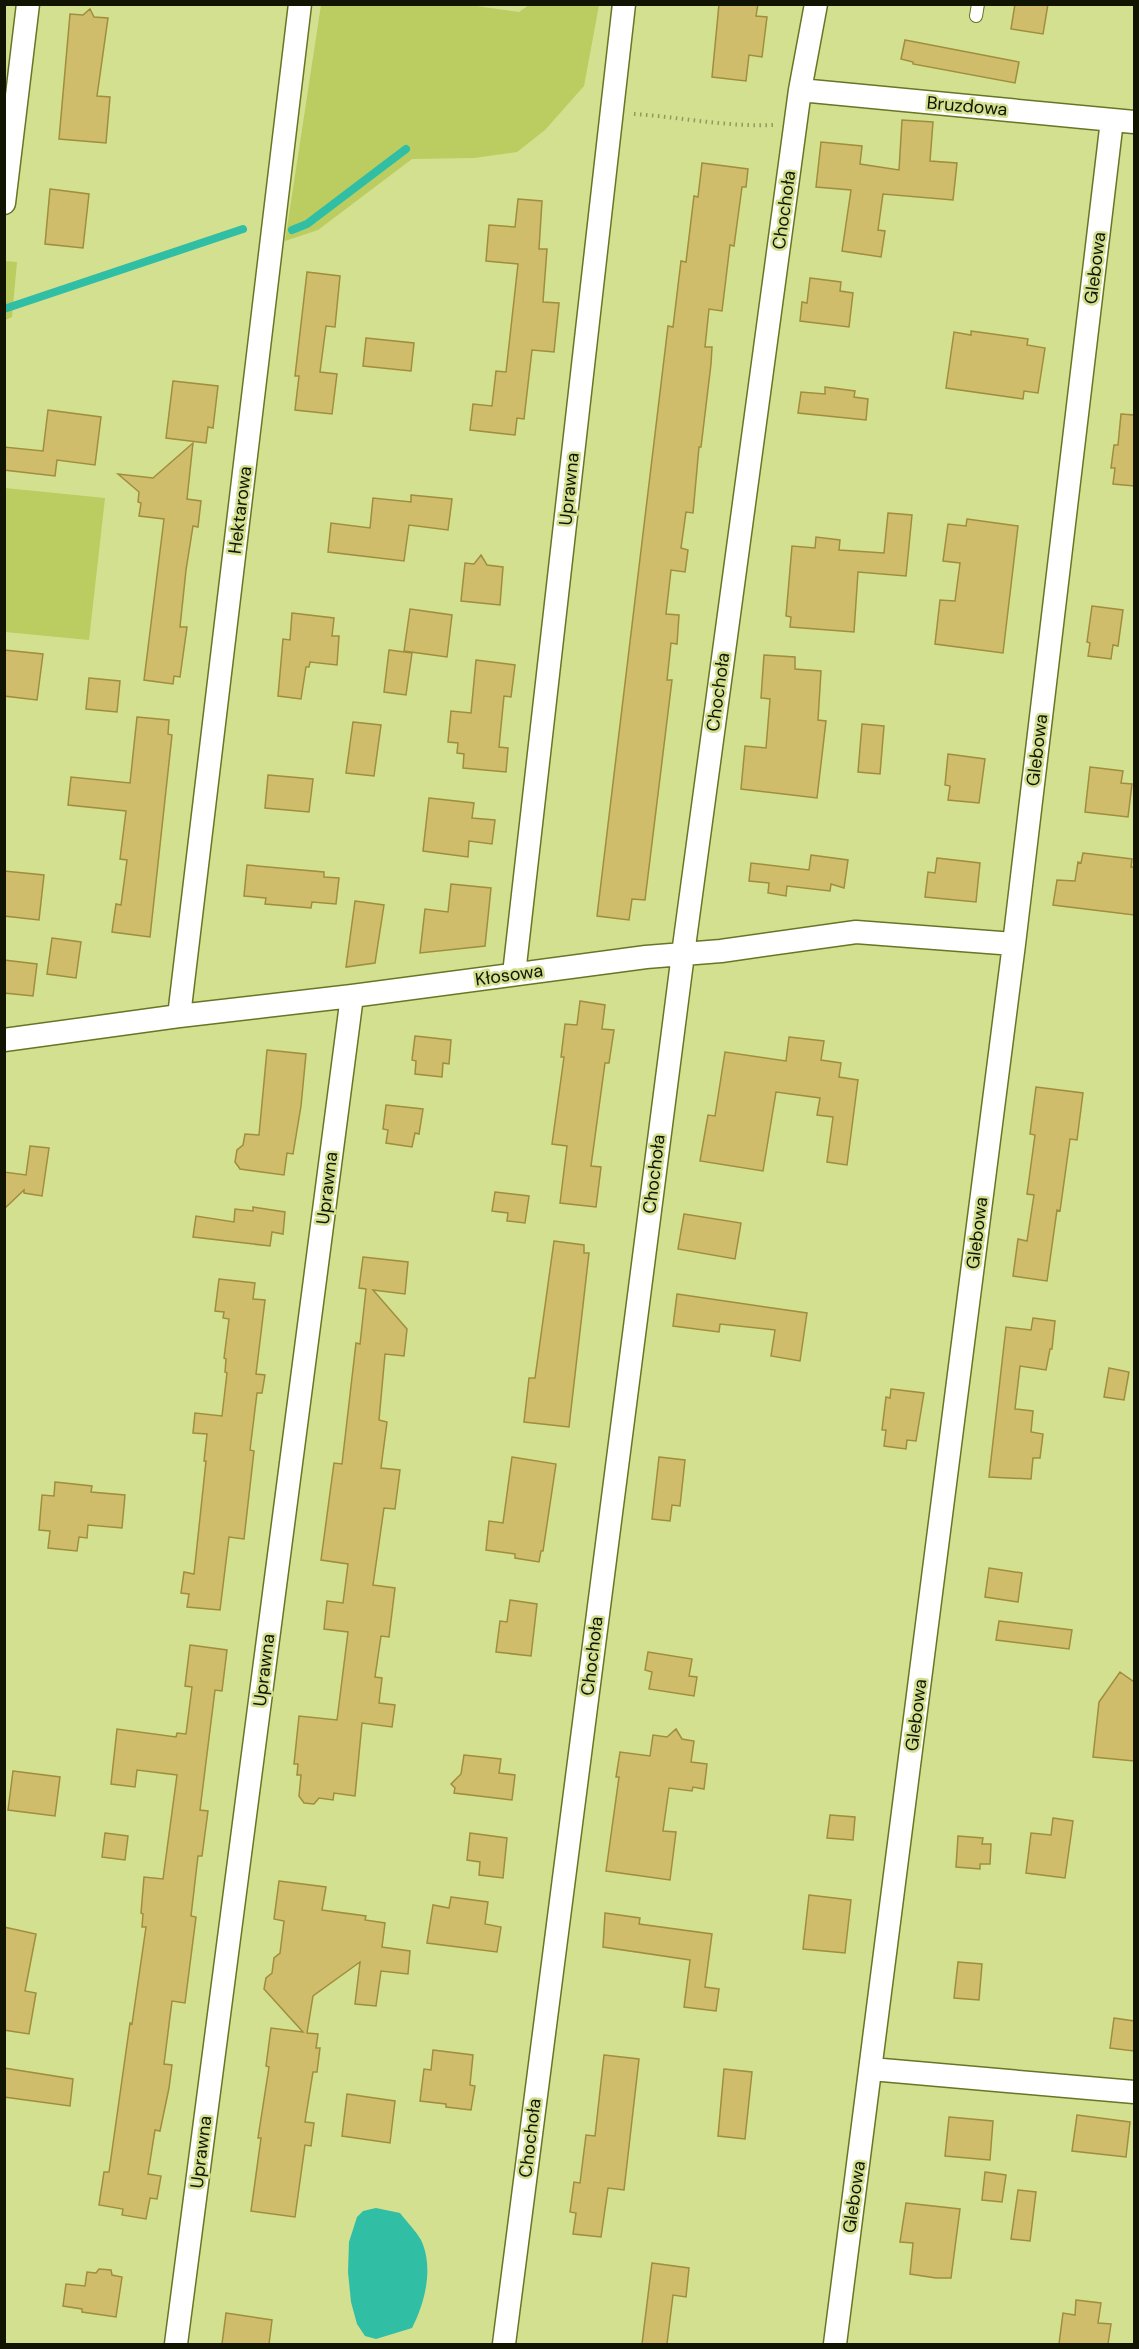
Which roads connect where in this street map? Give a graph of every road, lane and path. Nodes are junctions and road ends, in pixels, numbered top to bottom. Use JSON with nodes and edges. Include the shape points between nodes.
{"nodes":[{"id":1,"x":28,"y":4,"type":"edge"},
{"id":2,"x":300,"y":4,"type":"edge"},
{"id":3,"x":624,"y":4,"type":"edge"},
{"id":4,"x":816,"y":4,"type":"edge"},
{"id":5,"x":800,"y":90,"type":"junction"},
{"id":6,"x":612,"y":112,"type":"junction"},
{"id":7,"x":1123,"y":121,"type":"edge"},
{"id":8,"x":795,"y":124,"type":"junction"},
{"id":9,"x":4,"y":203,"type":"edge"},
{"id":10,"x":1014,"y":944,"type":"junction"},
{"id":11,"x":683,"y":954,"type":"junction"},
{"id":12,"x":514,"y":974,"type":"junction"},
{"id":13,"x":352,"y":996,"type":"junction"},
{"id":14,"x":180,"y":1016,"type":"junction"},
{"id":15,"x":4,"y":1040,"type":"edge"},
{"id":16,"x":871,"y":2069,"type":"junction"},
{"id":17,"x":1134,"y":2092,"type":"edge"},
{"id":18,"x":176,"y":2344,"type":"edge"},
{"id":19,"x":504,"y":2344,"type":"edge"},
{"id":20,"x":835,"y":2344,"type":"edge"}],
"edges":[{"from":1,"to":9,"type":"street"},
{"from":2,"to":14,"type":"street","name":"Hektarowa"},
{"from":3,"to":6,"type":"street","name":"Uprawna"},
{"from":4,"to":5,"type":"street","name":"Chochoła"},
{"from":5,"to":7,"type":"street","name":"Bruzdowa"},
{"from":5,"to":8,"type":"street","name":"Chochoła"},
{"from":6,"to":8,"type":"path","via":[[740,126]]},
{"from":6,"to":12,"type":"street","name":"Uprawna"},
{"from":7,"to":10,"type":"street","name":"Glebowa"},
{"from":8,"to":11,"type":"street","name":"Chochoła"},
{"from":10,"to":11,"type":"street","name":"Kłosowa","via":[[856,932]]},
{"from":10,"to":16,"type":"street","name":"Glebowa"},
{"from":11,"to":12,"type":"street","name":"Kłosowa"},
{"from":11,"to":19,"type":"street","name":"Chochoła"},
{"from":12,"to":13,"type":"street","name":"Kłosowa"},
{"from":13,"to":14,"type":"street","name":"Kłosowa"},
{"from":13,"to":18,"type":"street","name":"Uprawna"},
{"from":14,"to":15,"type":"street","name":"Kłosowa"},
{"from":16,"to":17,"type":"street"},
{"from":16,"to":20,"type":"street","name":"Glebowa"}]}
